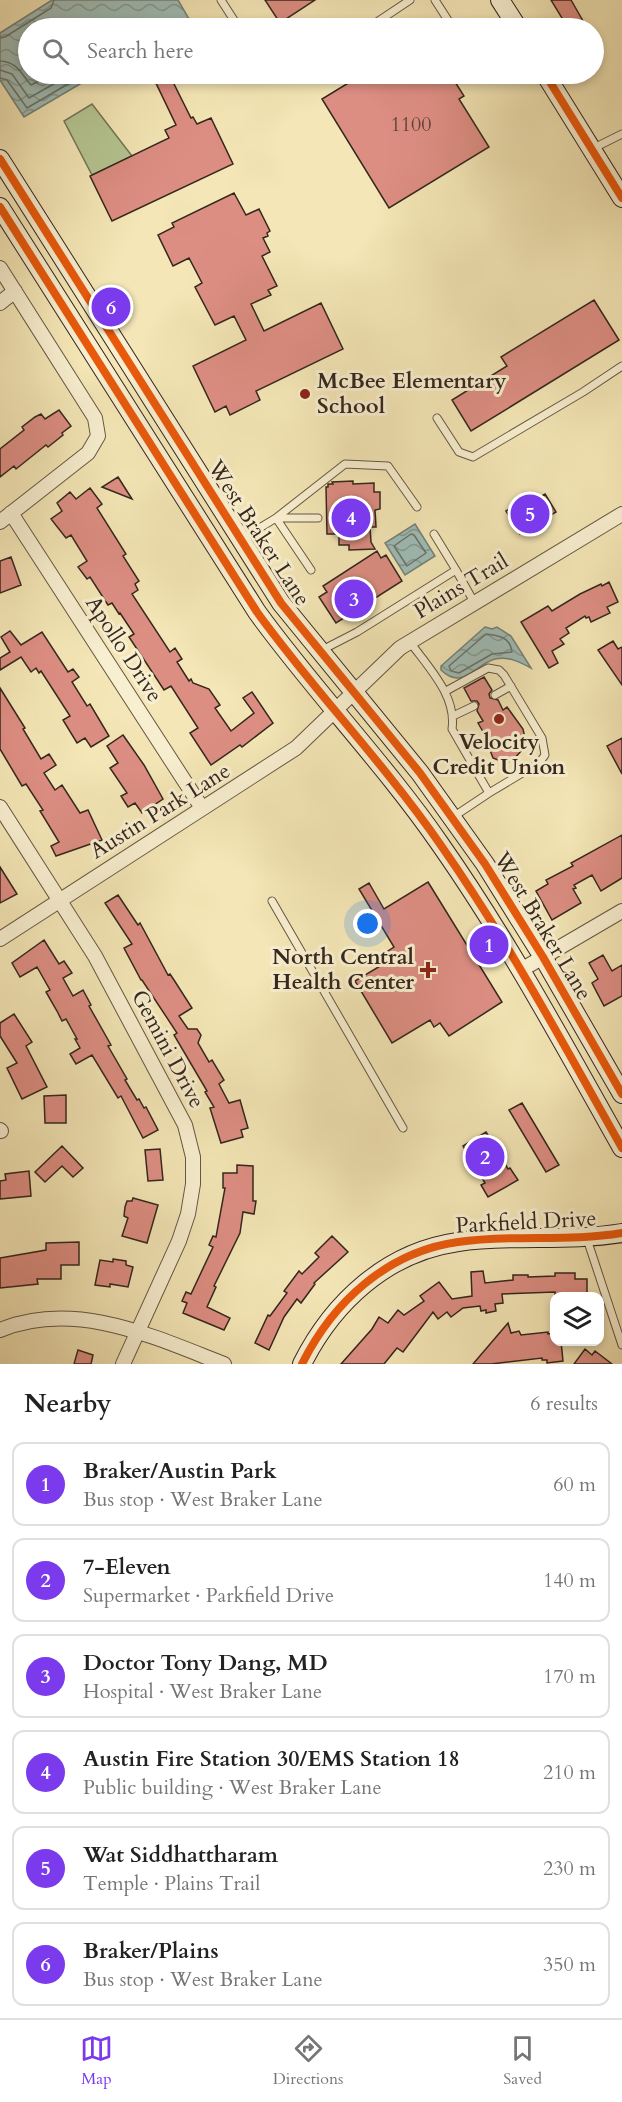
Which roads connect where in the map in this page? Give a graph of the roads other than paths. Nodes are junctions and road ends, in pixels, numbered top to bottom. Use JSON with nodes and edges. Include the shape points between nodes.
{"nodes":[{"id":1,"x":221,"y":0,"type":"edge"},
{"id":2,"x":410,"y":0,"type":"edge"},
{"id":3,"x":435,"y":0,"type":"edge"},
{"id":4,"x":500,"y":0,"type":"edge"},
{"id":5,"x":233,"y":18,"type":"edge"},
{"id":6,"x":383,"y":18,"type":"edge"},
{"id":7,"x":447,"y":18,"type":"edge"},
{"id":8,"x":512,"y":18,"type":"edge"},
{"id":9,"x":552,"y":84,"type":"edge"},
{"id":10,"x":622,"y":134,"type":"edge"},
{"id":11,"x":592,"y":149,"type":"junction"},
{"id":12,"x":0,"y":159,"type":"edge"},
{"id":13,"x":622,"y":198,"type":"edge"},
{"id":14,"x":0,"y":207,"type":"edge"},
{"id":15,"x":0,"y":268,"type":"edge"},
{"id":16,"x":15,"y":291,"type":"junction"},
{"id":17,"x":0,"y":303,"type":"edge"},
{"id":18,"x":622,"y":366,"type":"edge"},
{"id":19,"x":437,"y":418,"type":"dead end"},
{"id":20,"x":417,"y":507,"type":"dead end"},
{"id":21,"x":622,"y":514,"type":"edge"},
{"id":22,"x":5,"y":517,"type":"edge"},
{"id":23,"x":276,"y":518,"type":"junction"},
{"id":24,"x":318,"y":518,"type":"dead end"},
{"id":25,"x":434,"y":534,"type":"dead end"},
{"id":26,"x":241,"y":539,"type":"junction"},
{"id":27,"x":219,"y":554,"type":"junction"},
{"id":28,"x":311,"y":570,"type":"dead end"},
{"id":29,"x":456,"y":570,"type":"junction"},
{"id":30,"x":474,"y":602,"type":"junction"},
{"id":31,"x":410,"y":642,"type":"junction"},
{"id":32,"x":320,"y":651,"type":"junction"},
{"id":33,"x":511,"y":686,"type":"junction"},
{"id":34,"x":446,"y":691,"type":"junction"},
{"id":35,"x":354,"y":692,"type":"junction"},
{"id":36,"x":495,"y":695,"type":"dead end"},
{"id":37,"x":474,"y":706,"type":"dead end"},
{"id":38,"x":335,"y":710,"type":"junction"},
{"id":39,"x":453,"y":716,"type":"junction"},
{"id":40,"x":489,"y":793,"type":"junction"},
{"id":41,"x":0,"y":807,"type":"edge"},
{"id":42,"x":202,"y":808,"type":"junction"},
{"id":43,"x":453,"y":817,"type":"junction"},
{"id":44,"x":59,"y":900,"type":"junction"},
{"id":45,"x":272,"y":901,"type":"dead end"},
{"id":46,"x":622,"y":911,"type":"edge"},
{"id":47,"x":0,"y":939,"type":"edge"},
{"id":48,"x":543,"y":957,"type":"junction"},
{"id":49,"x":520,"y":970,"type":"junction"},
{"id":50,"x":622,"y":1094,"type":"edge"},
{"id":51,"x":404,"y":1128,"type":"dead end"},
{"id":52,"x":622,"y":1148,"type":"edge"},
{"id":53,"x":622,"y":1233,"type":"edge"},
{"id":54,"x":587,"y":1238,"type":"junction"},
{"id":55,"x":0,"y":1330,"type":"edge"},
{"id":56,"x":138,"y":1330,"type":"junction"},
{"id":57,"x":622,"y":1345,"type":"edge"},
{"id":58,"x":123,"y":1364,"type":"edge"},
{"id":59,"x":224,"y":1364,"type":"edge"},
{"id":60,"x":302,"y":1364,"type":"edge"}],
"edges":[{"from":1,"to":5,"type":"lane"},
{"from":2,"to":6,"type":"lane"},
{"from":3,"to":7,"type":"lane"},
{"from":4,"to":8,"type":"main road"},
{"from":9,"to":11,"type":"main road"},
{"from":10,"to":11,"type":"lane"},
{"from":11,"to":13,"type":"main road"},
{"from":12,"to":26,"type":"main road","name":"West Braker Lane"},
{"from":14,"to":27,"type":"main road","name":"West Braker Lane"},
{"from":15,"to":16,"type":"street"},
{"from":16,"to":17,"type":"street"},
{"from":16,"to":22,"type":"street","via":[[95,418],[98,435],[88,453]]},
{"from":18,"to":19,"type":"lane","via":[[473,457],[459,452]]},
{"from":20,"to":23,"type":"lane","via":[[388,466],[345,464]]},
{"from":21,"to":30,"type":"street","name":"Plains Trail"},
{"from":22,"to":42,"type":"street","name":"Apollo Drive"},
{"from":23,"to":24,"type":"lane"},
{"from":23,"to":26,"type":"lane"},
{"from":23,"to":28,"type":"lane"},
{"from":25,"to":29,"type":"lane"},
{"from":26,"to":27,"type":"main road"},
{"from":26,"to":32,"type":"main road","name":"West Braker Lane","via":[[281,603]]},
{"from":27,"to":38,"type":"main road","name":"West Braker Lane","via":[[275,637]]},
{"from":29,"to":30,"type":"lane"},
{"from":29,"to":32,"type":"lane"},
{"from":30,"to":31,"type":"street","name":"Plains Trail"},
{"from":31,"to":34,"type":"lane"},
{"from":31,"to":35,"type":"street","name":"Plains Trail"},
{"from":32,"to":35,"type":"main road","name":"West Braker Lane"},
{"from":33,"to":34,"type":"lane","via":[[492,667]]},
{"from":33,"to":36,"type":"lane"},
{"from":33,"to":40,"type":"lane","via":[[542,738],[545,755],[539,763]]},
{"from":34,"to":39,"type":"lane"},
{"from":35,"to":38,"type":"street","name":"Plains Trail"},
{"from":35,"to":43,"type":"main road","name":"West Braker Lane"},
{"from":37,"to":39,"type":"lane"},
{"from":38,"to":42,"type":"street","name":"Austin Park Lane","via":[[296,748]]},
{"from":38,"to":49,"type":"main road","name":"West Braker Lane","via":[[440,843]]},
{"from":39,"to":40,"type":"lane","via":[[452,729]]},
{"from":40,"to":43,"type":"lane"},
{"from":41,"to":44,"type":"street","name":"Gemini Drive"},
{"from":42,"to":44,"type":"street","name":"Austin Park Lane"},
{"from":43,"to":48,"type":"main road","name":"West Braker Lane"},
{"from":44,"to":47,"type":"street","name":"Austin Park Lane"},
{"from":44,"to":56,"type":"street","name":"Gemini Drive","via":[[95,956],[185,1125],[193,1157],[188,1214]]},
{"from":45,"to":51,"type":"lane"},
{"from":46,"to":48,"type":"street"},
{"from":48,"to":49,"type":"street"},
{"from":48,"to":50,"type":"main road","name":"West Braker Lane"},
{"from":49,"to":52,"type":"main road","name":"West Braker Lane"},
{"from":53,"to":54,"type":"main road","name":"Parkfield Drive"},
{"from":54,"to":57,"type":"lane"},
{"from":54,"to":60,"type":"main road","name":"Parkfield Drive","via":[[459,1241],[408,1256],[388,1266],[344,1302],[325,1323]]},
{"from":55,"to":56,"type":"street","via":[[35,1319],[73,1318]]},
{"from":56,"to":58,"type":"street","name":"Gemini Drive"},
{"from":56,"to":59,"type":"street"}]}
